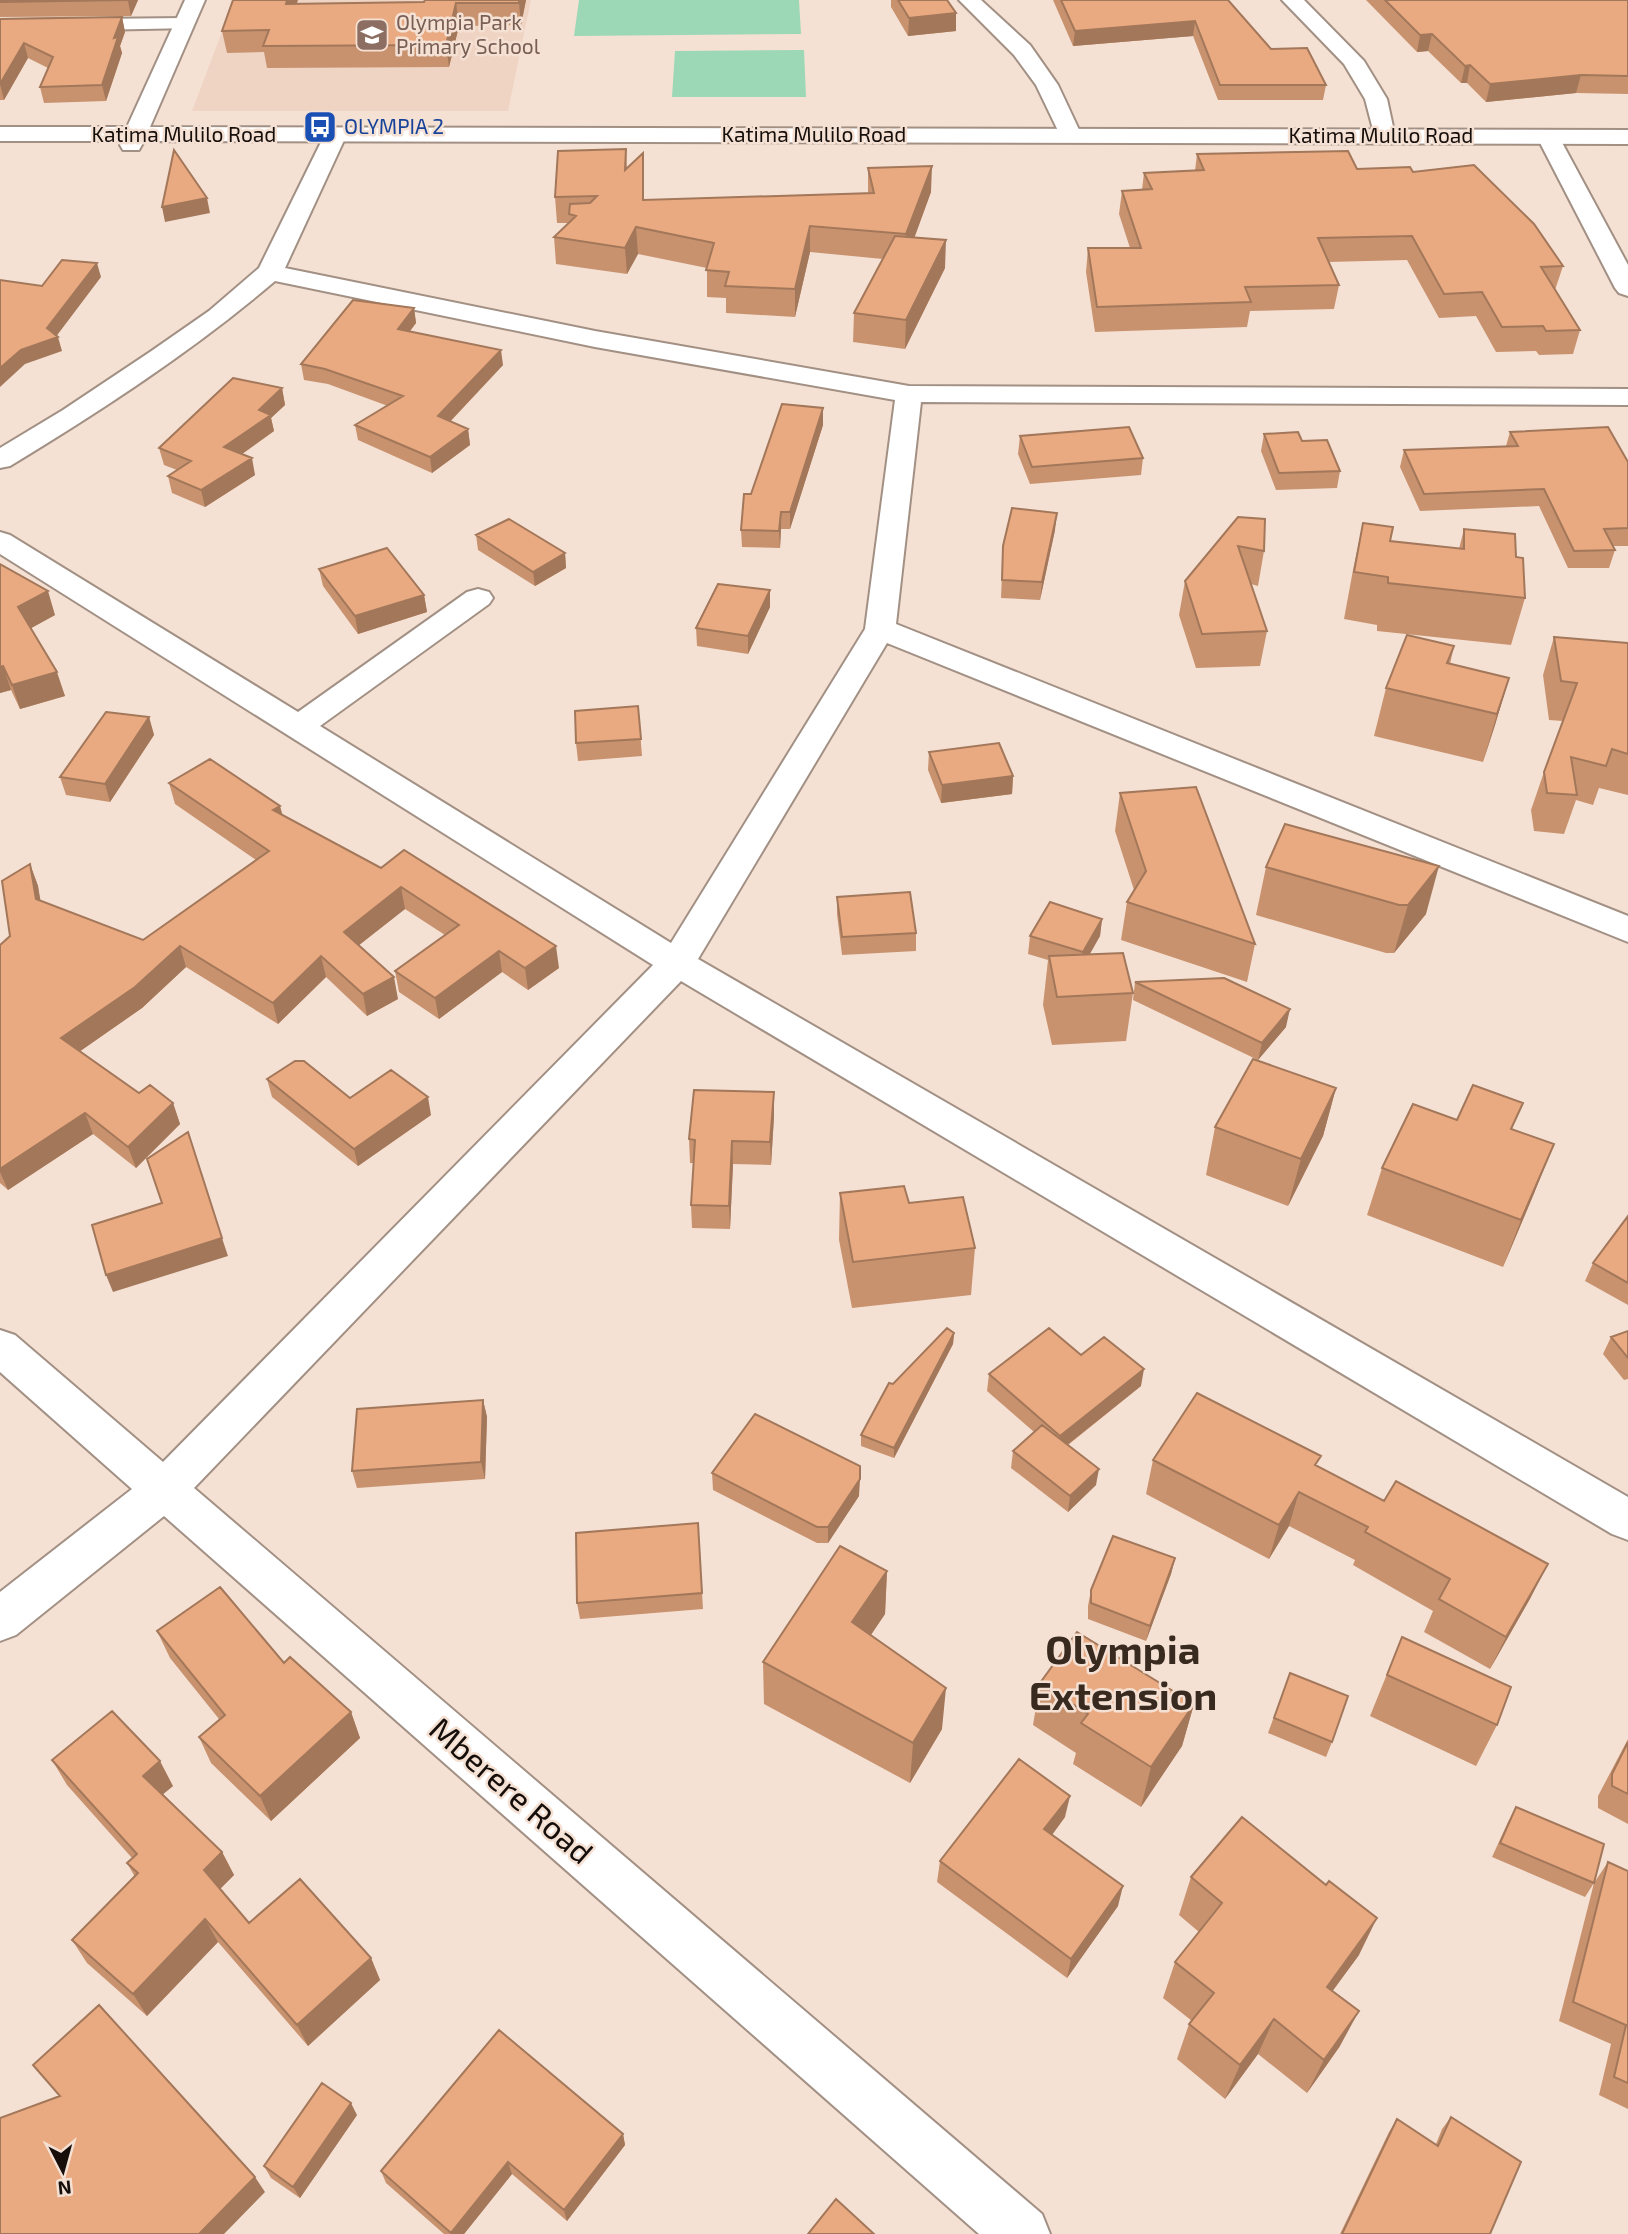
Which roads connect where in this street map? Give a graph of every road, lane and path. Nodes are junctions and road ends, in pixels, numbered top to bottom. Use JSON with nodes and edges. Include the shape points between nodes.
{"nodes":[{"id":1,"x":195,"y":0,"type":"edge"},
{"id":2,"x":970,"y":0,"type":"edge"},
{"id":3,"x":1292,"y":0,"type":"edge"},
{"id":4,"x":184,"y":24,"type":"junction"},
{"id":5,"x":0,"y":26,"type":"edge"},
{"id":6,"x":0,"y":134,"type":"edge"},
{"id":7,"x":1070,"y":134,"type":"junction"},
{"id":8,"x":1384,"y":136,"type":"junction"},
{"id":9,"x":1628,"y":137,"type":"edge"},
{"id":10,"x":133,"y":140,"type":"junction"},
{"id":11,"x":333,"y":141,"type":"junction"},
{"id":12,"x":1551,"y":143,"type":"junction"},
{"id":13,"x":0,"y":145,"type":"edge"},
{"id":14,"x":1628,"y":148,"type":"edge"},
{"id":15,"x":270,"y":272,"type":"junction"},
{"id":16,"x":1628,"y":288,"type":"edge"},
{"id":17,"x":909,"y":394,"type":"junction"},
{"id":18,"x":1628,"y":397,"type":"edge"},
{"id":19,"x":0,"y":460,"type":"edge"},
{"id":20,"x":0,"y":541,"type":"edge"},
{"id":21,"x":478,"y":598,"type":"dead end"},
{"id":22,"x":880,"y":629,"type":"junction"},
{"id":23,"x":298,"y":727,"type":"junction"},
{"id":24,"x":1628,"y":930,"type":"edge"},
{"id":25,"x":677,"y":963,"type":"junction"},
{"id":26,"x":0,"y":1347,"type":"edge"},
{"id":27,"x":164,"y":1490,"type":"junction"},
{"id":28,"x":1628,"y":1520,"type":"edge"},
{"id":29,"x":0,"y":1620,"type":"edge"},
{"id":30,"x":1022,"y":2234,"type":"edge"}],
"edges":[{"from":1,"to":4,"type":"street"},
{"from":2,"to":7,"type":"street","via":[[1022,50],[1047,85]]},
{"from":3,"to":8,"type":"street","via":[[1353,61],[1376,99]]},
{"from":4,"to":5,"type":"street"},
{"from":4,"to":10,"type":"street"},
{"from":6,"to":10,"type":"street","name":"Katima Mulilo Road"},
{"from":7,"to":8,"type":"street","name":"Katima Mulilo Road"},
{"from":7,"to":11,"type":"street","name":"Katima Mulilo Road"},
{"from":8,"to":12,"type":"street","name":"Katima Mulilo Road"},
{"from":9,"to":12,"type":"street","name":"Katima Mulilo Road"},
{"from":10,"to":11,"type":"street","name":"Katima Mulilo Road"},
{"from":10,"to":13,"type":"street","name":"Katima Mulilo Road"},
{"from":11,"to":12,"type":"street","name":"Katima Mulilo Road"},
{"from":11,"to":15,"type":"street"},
{"from":12,"to":14,"type":"street","name":"Katima Mulilo Road"},
{"from":12,"to":16,"type":"street"},
{"from":15,"to":17,"type":"street","via":[[595,339]]},
{"from":15,"to":19,"type":"street","via":[[159,358]]},
{"from":17,"to":18,"type":"street"},
{"from":17,"to":22,"type":"street"},
{"from":20,"to":23,"type":"street"},
{"from":21,"to":23,"type":"street"},
{"from":22,"to":24,"type":"street"},
{"from":22,"to":25,"type":"street"},
{"from":23,"to":25,"type":"street"},
{"from":25,"to":27,"type":"street"},
{"from":25,"to":28,"type":"street"},
{"from":26,"to":27,"type":"street","name":"Mberere Road"},
{"from":27,"to":29,"type":"street"},
{"from":27,"to":30,"type":"street","name":"Mberere Road"}]}
